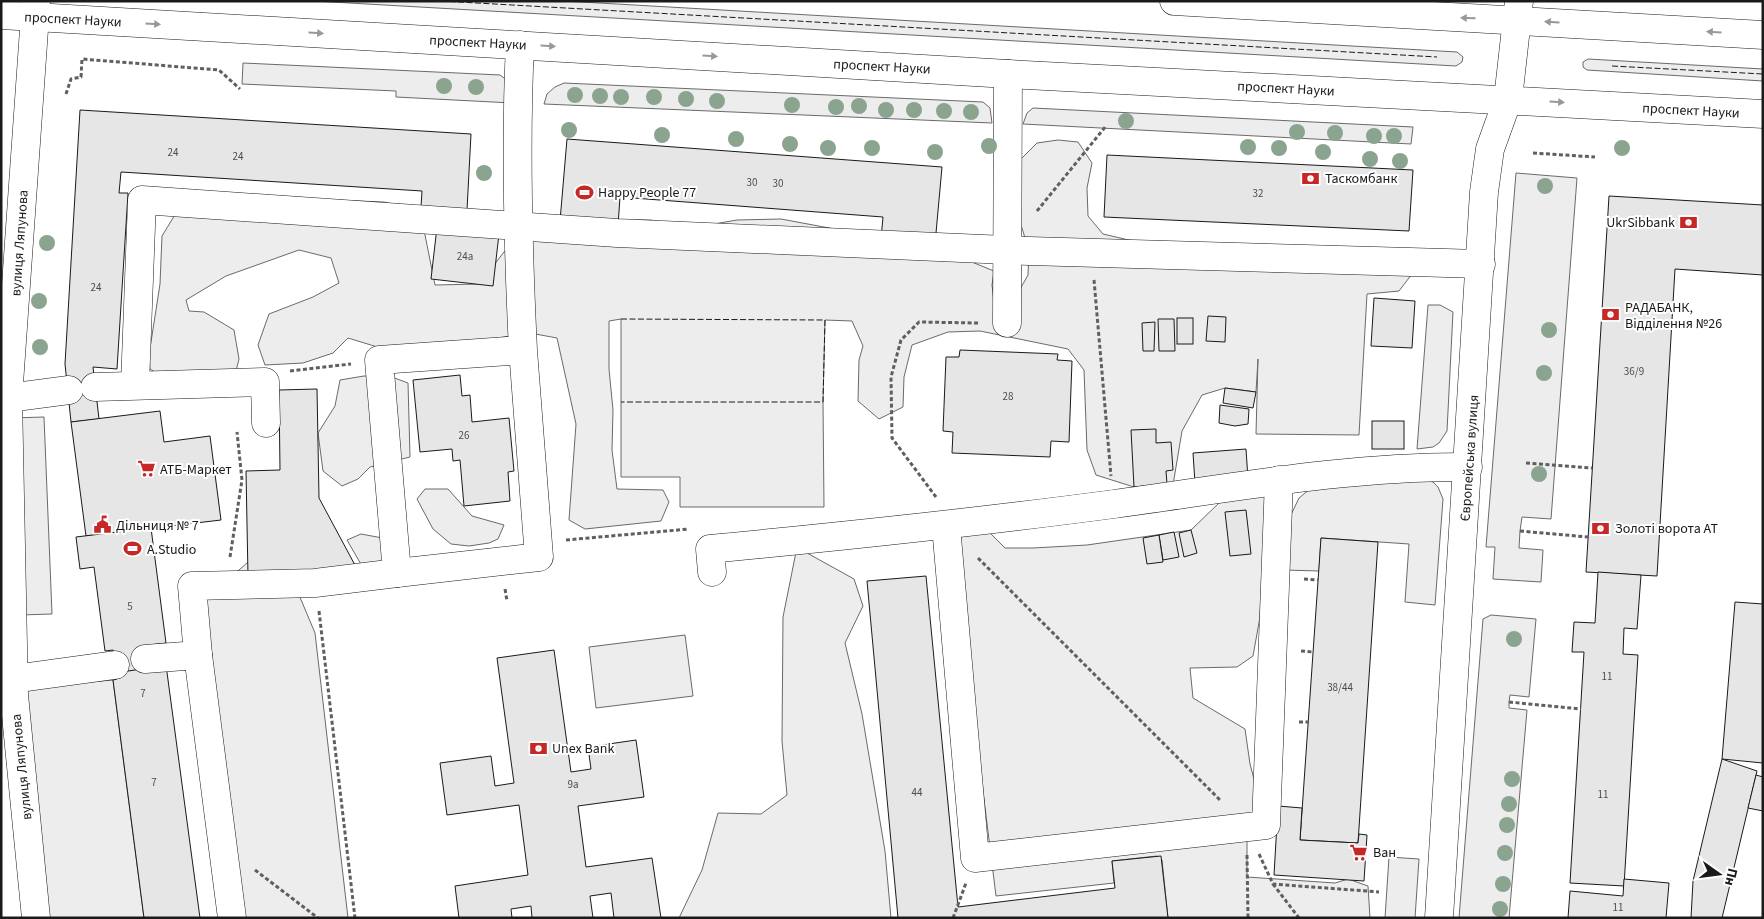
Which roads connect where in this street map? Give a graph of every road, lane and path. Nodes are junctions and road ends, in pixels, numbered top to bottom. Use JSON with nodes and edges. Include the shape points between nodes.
{"nodes":[{"id":1,"x":1174,"y":1,"type":"edge"},
{"id":2,"x":35,"y":9,"type":"edge"},
{"id":3,"x":1518,"y":10,"type":"edge"},
{"id":4,"x":1,"y":15,"type":"edge"},
{"id":5,"x":1763,"y":35,"type":"edge"},
{"id":6,"x":520,"y":44,"type":"junction"},
{"id":7,"x":1008,"y":74,"type":"junction"},
{"id":8,"x":240,"y":88,"type":"dead end"},
{"id":9,"x":66,"y":94,"type":"dead end"},
{"id":10,"x":1508,"y":99,"type":"junction"},
{"id":11,"x":1763,"y":114,"type":"edge"},
{"id":12,"x":1106,"y":126,"type":"dead end"},
{"id":13,"x":1534,"y":153,"type":"dead end"},
{"id":14,"x":1595,"y":156,"type":"dead end"},
{"id":15,"x":517,"y":226,"type":"junction"},
{"id":16,"x":1006,"y":250,"type":"junction"},
{"id":17,"x":1092,"y":252,"type":"junction"},
{"id":18,"x":1481,"y":264,"type":"junction"},
{"id":19,"x":1007,"y":323,"type":"joint"},
{"id":20,"x":523,"y":350,"type":"junction"},
{"id":21,"x":379,"y":360,"type":"junction"},
{"id":22,"x":265,"y":382,"type":"junction"},
{"id":23,"x":135,"y":385,"type":"junction"},
{"id":24,"x":96,"y":386,"type":"dead end"},
{"id":25,"x":69,"y":390,"type":"dead end"},
{"id":26,"x":8,"y":398,"type":"junction"},
{"id":27,"x":266,"y":424,"type":"dead end"},
{"id":28,"x":237,"y":431,"type":"dead end"},
{"id":29,"x":1526,"y":463,"type":"dead end"},
{"id":30,"x":1468,"y":467,"type":"junction"},
{"id":31,"x":1592,"y":468,"type":"dead end"},
{"id":32,"x":1279,"y":480,"type":"junction"},
{"id":33,"x":938,"y":500,"type":"dead end"},
{"id":34,"x":1114,"y":504,"type":"junction"},
{"id":35,"x":946,"y":526,"type":"junction"},
{"id":36,"x":1520,"y":531,"type":"dead end"},
{"id":37,"x":1588,"y":537,"type":"dead end"},
{"id":38,"x":712,"y":572,"type":"dead end"},
{"id":39,"x":397,"y":573,"type":"junction"},
{"id":40,"x":316,"y":583,"type":"junction"},
{"id":41,"x":227,"y":585,"type":"junction"},
{"id":42,"x":198,"y":655,"type":"junction"},
{"id":43,"x":145,"y":659,"type":"dead end"},
{"id":44,"x":115,"y":665,"type":"dead end"},
{"id":45,"x":9,"y":690,"type":"edge"},
{"id":46,"x":1509,"y":702,"type":"dead end"},
{"id":47,"x":1581,"y":709,"type":"dead end"},
{"id":48,"x":1247,"y":827,"type":"junction"},
{"id":49,"x":223,"y":844,"type":"junction"},
{"id":50,"x":1273,"y":884,"type":"junction"},
{"id":51,"x":1379,"y":892,"type":"dead end"},
{"id":52,"x":958,"y":907,"type":"dead end"},
{"id":53,"x":36,"y":918,"type":"edge"},
{"id":54,"x":232,"y":918,"type":"edge"},
{"id":55,"x":318,"y":918,"type":"edge"},
{"id":56,"x":355,"y":918,"type":"edge"},
{"id":57,"x":953,"y":918,"type":"edge"},
{"id":58,"x":1248,"y":918,"type":"edge"},
{"id":59,"x":1299,"y":918,"type":"edge"},
{"id":60,"x":1439,"y":918,"type":"edge"}],
"edges":[{"from":3,"to":1,"type":"main road","one_way":true},
{"from":2,"to":4,"type":"main road","name":"проспект Науки"},
{"from":2,"to":6,"type":"main road","name":"проспект Науки","one_way":true},
{"from":2,"to":26,"type":"main road","name":"вулиця Ляпунова"},
{"from":5,"to":3,"type":"main road","one_way":true},
{"from":3,"to":10,"type":"main road","name":"Європейська вулиця"},
{"from":6,"to":7,"type":"main road","name":"проспект Науки","one_way":true},
{"from":6,"to":15,"type":"main road"},
{"from":7,"to":10,"type":"main road","name":"проспект Науки"},
{"from":7,"to":16,"type":"main road"},
{"from":8,"to":9,"type":"path","via":[[219,70],[82,59],[80,77],[71,78]]},
{"from":10,"to":11,"type":"main road","name":"проспект Науки","one_way":true},
{"from":10,"to":18,"type":"main road","name":"Європейська вулиця","via":[[1490,148],[1484,192]]},
{"from":12,"to":16,"type":"path"},
{"from":13,"to":14,"type":"path"},
{"from":15,"to":16,"type":"main road","via":[[618,234]]},
{"from":15,"to":20,"type":"main road"},
{"from":15,"to":23,"type":"main road","via":[[142,200]]},
{"from":16,"to":17,"type":"main road"},
{"from":16,"to":19,"type":"main road"},
{"from":17,"to":18,"type":"main road"},
{"from":17,"to":34,"type":"path"},
{"from":18,"to":30,"type":"main road","name":"Європейська вулиця"},
{"from":19,"to":33,"type":"path","via":[[920,322],[901,340],[892,377],[892,438]]},
{"from":20,"to":21,"type":"main road"},
{"from":20,"to":39,"type":"main road","via":[[539,557]]},
{"from":21,"to":22,"type":"path","via":[[280,373]]},
{"from":21,"to":39,"type":"main road"},
{"from":22,"to":23,"type":"main road"},
{"from":22,"to":27,"type":"main road"},
{"from":23,"to":24,"type":"main road"},
{"from":25,"to":26,"type":"main road"},
{"from":26,"to":45,"type":"main road","name":"вулиця Ляпунова"},
{"from":28,"to":41,"type":"path","via":[[242,480]]},
{"from":29,"to":31,"type":"path"},
{"from":30,"to":32,"type":"main road","via":[[1413,466]]},
{"from":30,"to":60,"type":"main road","name":"Європейська вулиця"},
{"from":32,"to":34,"type":"main road"},
{"from":32,"to":48,"type":"main road","via":[[1266,825]]},
{"from":34,"to":35,"type":"main road"},
{"from":35,"to":38,"type":"main road","via":[[710,548]]},
{"from":35,"to":48,"type":"path"},
{"from":35,"to":48,"type":"main road","via":[[975,858]]},
{"from":36,"to":37,"type":"path"},
{"from":39,"to":40,"type":"main road"},
{"from":40,"to":41,"type":"main road"},
{"from":40,"to":56,"type":"path"},
{"from":41,"to":42,"type":"main road","via":[[192,586]]},
{"from":42,"to":43,"type":"main road"},
{"from":42,"to":49,"type":"main road"},
{"from":44,"to":45,"type":"main road"},
{"from":45,"to":53,"type":"main road","name":"вулиця Ляпунова"},
{"from":46,"to":47,"type":"path"},
{"from":48,"to":50,"type":"path"},
{"from":48,"to":58,"type":"path"},
{"from":49,"to":54,"type":"main road"},
{"from":49,"to":55,"type":"path"},
{"from":50,"to":51,"type":"path"},
{"from":50,"to":59,"type":"path"},
{"from":52,"to":57,"type":"path"}]}
